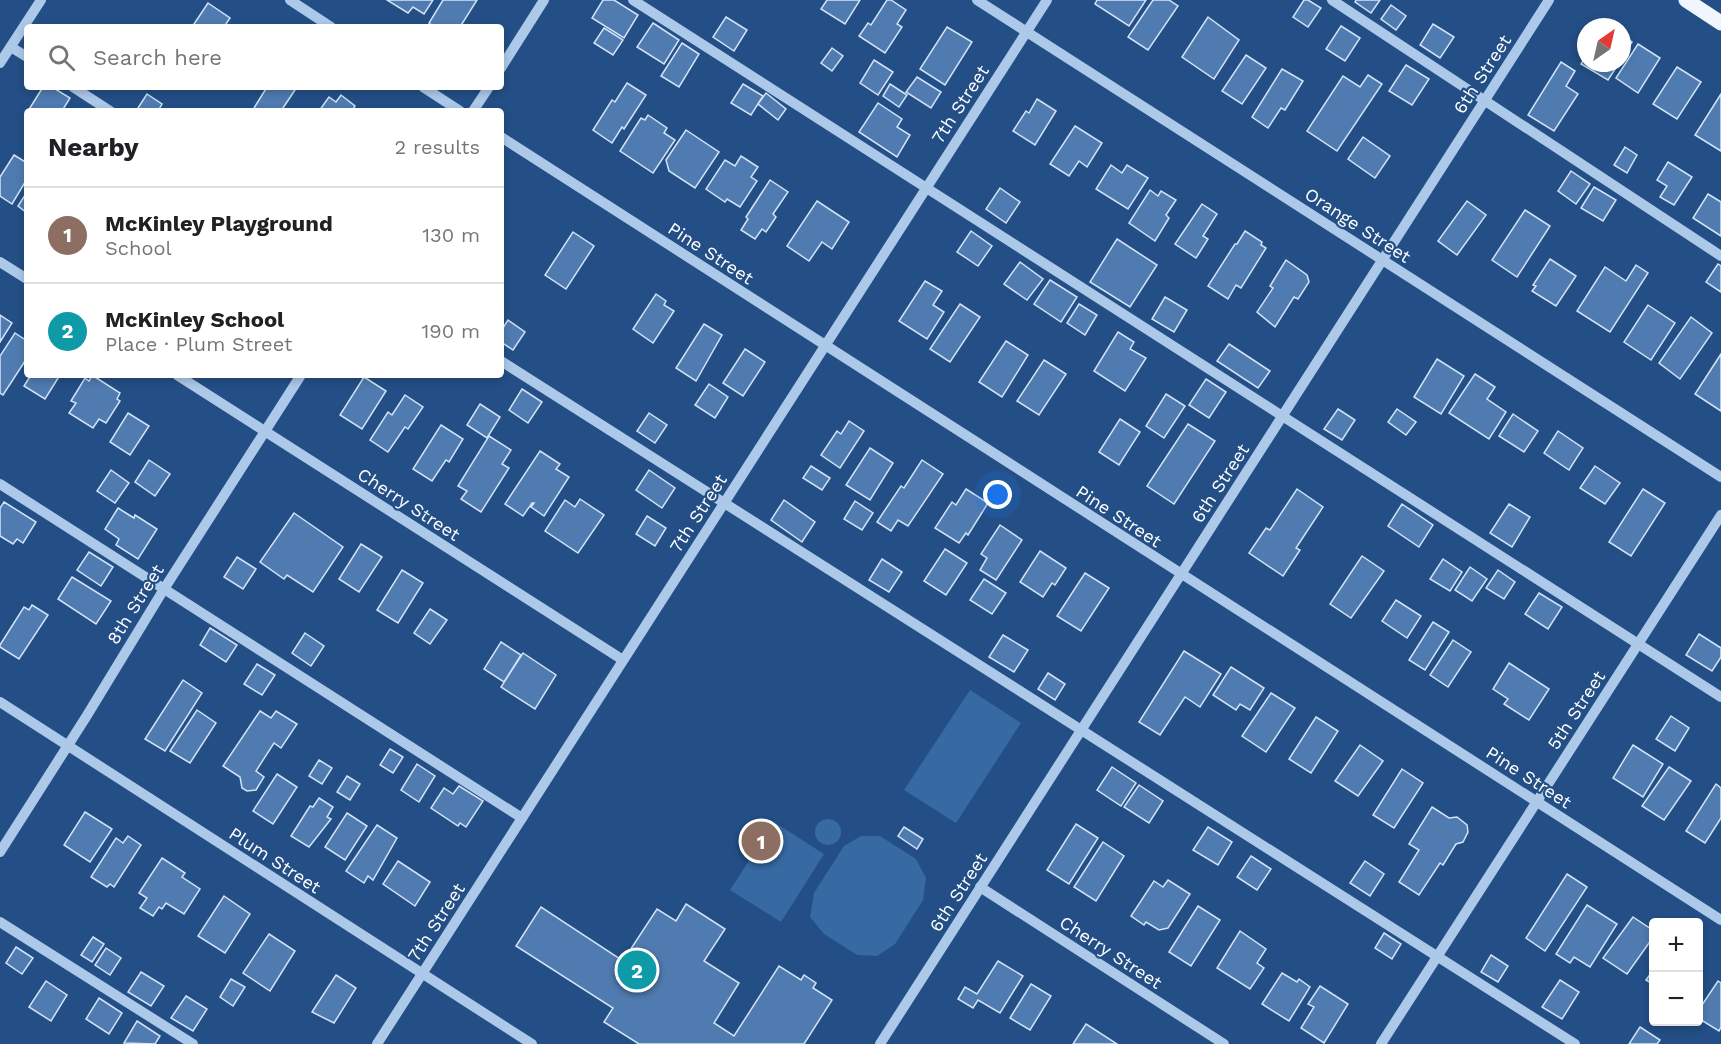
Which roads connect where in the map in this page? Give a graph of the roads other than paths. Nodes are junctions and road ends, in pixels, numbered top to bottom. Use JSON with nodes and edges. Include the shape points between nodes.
{"nodes":[{"id":1,"x":41,"y":0,"type":"edge"},
{"id":2,"x":290,"y":0,"type":"edge"},
{"id":3,"x":544,"y":0,"type":"edge"},
{"id":4,"x":633,"y":0,"type":"edge"},
{"id":5,"x":977,"y":0,"type":"edge"},
{"id":6,"x":1047,"y":0,"type":"edge"},
{"id":7,"x":1332,"y":0,"type":"edge"},
{"id":8,"x":1549,"y":0,"type":"edge"},
{"id":9,"x":1686,"y":0,"type":"edge"},
{"id":10,"x":1721,"y":23,"type":"edge"},
{"id":11,"x":25,"y":24,"type":"edge"},
{"id":12,"x":326,"y":24,"type":"edge"},
{"id":13,"x":24,"y":26,"type":"edge"},
{"id":14,"x":1026,"y":32,"type":"junction"},
{"id":15,"x":10,"y":47,"type":"junction"},
{"id":16,"x":24,"y":55,"type":"edge"},
{"id":17,"x":0,"y":63,"type":"edge"},
{"id":18,"x":504,"y":63,"type":"edge"},
{"id":19,"x":78,"y":90,"type":"edge"},
{"id":20,"x":428,"y":90,"type":"edge"},
{"id":21,"x":487,"y":90,"type":"edge"},
{"id":22,"x":1484,"y":101,"type":"junction"},
{"id":23,"x":105,"y":108,"type":"edge"},
{"id":24,"x":455,"y":108,"type":"edge"},
{"id":25,"x":475,"y":108,"type":"edge"},
{"id":26,"x":504,"y":139,"type":"edge"},
{"id":27,"x":926,"y":188,"type":"junction"},
{"id":28,"x":1721,"y":256,"type":"edge"},
{"id":29,"x":1382,"y":260,"type":"junction"},
{"id":30,"x":0,"y":262,"type":"edge"},
{"id":31,"x":24,"y":277,"type":"edge"},
{"id":32,"x":825,"y":346,"type":"junction"},
{"id":33,"x":504,"y":363,"type":"edge"},
{"id":34,"x":182,"y":378,"type":"edge"},
{"id":35,"x":299,"y":378,"type":"edge"},
{"id":36,"x":1282,"y":416,"type":"junction"},
{"id":37,"x":264,"y":431,"type":"junction"},
{"id":38,"x":1721,"y":477,"type":"edge"},
{"id":39,"x":0,"y":484,"type":"edge"},
{"id":40,"x":724,"y":503,"type":"junction"},
{"id":41,"x":1721,"y":515,"type":"edge"},
{"id":42,"x":1181,"y":574,"type":"junction"},
{"id":43,"x":164,"y":589,"type":"junction"},
{"id":44,"x":1638,"y":644,"type":"junction"},
{"id":45,"x":623,"y":660,"type":"junction"},
{"id":46,"x":1721,"y":697,"type":"edge"},
{"id":47,"x":0,"y":702,"type":"edge"},
{"id":48,"x":1080,"y":731,"type":"junction"},
{"id":49,"x":67,"y":745,"type":"junction"},
{"id":50,"x":1537,"y":802,"type":"junction"},
{"id":51,"x":522,"y":818,"type":"junction"},
{"id":52,"x":0,"y":852,"type":"edge"},
{"id":53,"x":980,"y":888,"type":"junction"},
{"id":54,"x":1721,"y":920,"type":"edge"},
{"id":55,"x":0,"y":922,"type":"edge"},
{"id":56,"x":1438,"y":956,"type":"junction"},
{"id":57,"x":422,"y":974,"type":"junction"},
{"id":58,"x":193,"y":1044,"type":"edge"},
{"id":59,"x":377,"y":1044,"type":"edge"},
{"id":60,"x":532,"y":1044,"type":"edge"},
{"id":61,"x":880,"y":1044,"type":"edge"},
{"id":62,"x":1224,"y":1044,"type":"edge"},
{"id":63,"x":1382,"y":1044,"type":"edge"},
{"id":64,"x":1575,"y":1044,"type":"edge"}],
"edges":[{"from":1,"to":11,"type":"street"},
{"from":2,"to":12,"type":"street"},
{"from":3,"to":18,"type":"street"},
{"from":4,"to":27,"type":"street"},
{"from":5,"to":14,"type":"street","name":"Orange Street"},
{"from":6,"to":14,"type":"street","name":"7th Street"},
{"from":7,"to":22,"type":"street"},
{"from":8,"to":22,"type":"street","name":"6th Street"},
{"from":9,"to":10,"type":"main road"},
{"from":13,"to":15,"type":"street"},
{"from":14,"to":27,"type":"street","name":"7th Street"},
{"from":14,"to":29,"type":"street","name":"Orange Street"},
{"from":15,"to":16,"type":"street"},
{"from":15,"to":17,"type":"street"},
{"from":19,"to":23,"type":"street"},
{"from":20,"to":24,"type":"street"},
{"from":21,"to":25,"type":"street"},
{"from":22,"to":28,"type":"street"},
{"from":22,"to":29,"type":"street","name":"6th Street"},
{"from":26,"to":32,"type":"street","name":"Pine Street"},
{"from":27,"to":32,"type":"street","name":"7th Street"},
{"from":27,"to":36,"type":"street"},
{"from":29,"to":36,"type":"street","name":"6th Street"},
{"from":29,"to":38,"type":"street","name":"Orange Street"},
{"from":30,"to":31,"type":"street"},
{"from":32,"to":40,"type":"street","name":"7th Street"},
{"from":32,"to":42,"type":"street","name":"Pine Street"},
{"from":33,"to":40,"type":"street"},
{"from":34,"to":37,"type":"street","name":"Cherry Street"},
{"from":35,"to":37,"type":"street","name":"8th Street"},
{"from":36,"to":42,"type":"street","name":"6th Street"},
{"from":36,"to":44,"type":"street"},
{"from":37,"to":43,"type":"street","name":"8th Street"},
{"from":37,"to":45,"type":"street","name":"Cherry Street"},
{"from":39,"to":43,"type":"street"},
{"from":40,"to":45,"type":"street","name":"7th Street"},
{"from":40,"to":48,"type":"street"},
{"from":41,"to":44,"type":"street","name":"5th Street"},
{"from":42,"to":48,"type":"street","name":"6th Street"},
{"from":42,"to":50,"type":"street","name":"Pine Street"},
{"from":43,"to":49,"type":"street","name":"8th Street"},
{"from":43,"to":51,"type":"street"},
{"from":44,"to":46,"type":"street"},
{"from":44,"to":50,"type":"street","name":"5th Street"},
{"from":45,"to":51,"type":"street","name":"7th Street"},
{"from":47,"to":49,"type":"street","name":"Plum Street"},
{"from":48,"to":53,"type":"street","name":"6th Street"},
{"from":48,"to":56,"type":"street"},
{"from":49,"to":52,"type":"street","name":"8th Street"},
{"from":49,"to":57,"type":"street","name":"Plum Street"},
{"from":50,"to":54,"type":"street","name":"Pine Street"},
{"from":50,"to":56,"type":"street","name":"5th Street"},
{"from":51,"to":57,"type":"street","name":"7th Street"},
{"from":53,"to":61,"type":"street","name":"6th Street"},
{"from":53,"to":62,"type":"street","name":"Cherry Street"},
{"from":55,"to":58,"type":"street"},
{"from":56,"to":63,"type":"street","name":"5th Street"},
{"from":56,"to":64,"type":"street"},
{"from":57,"to":59,"type":"street","name":"7th Street"},
{"from":57,"to":60,"type":"street","name":"Plum Street"}]}
